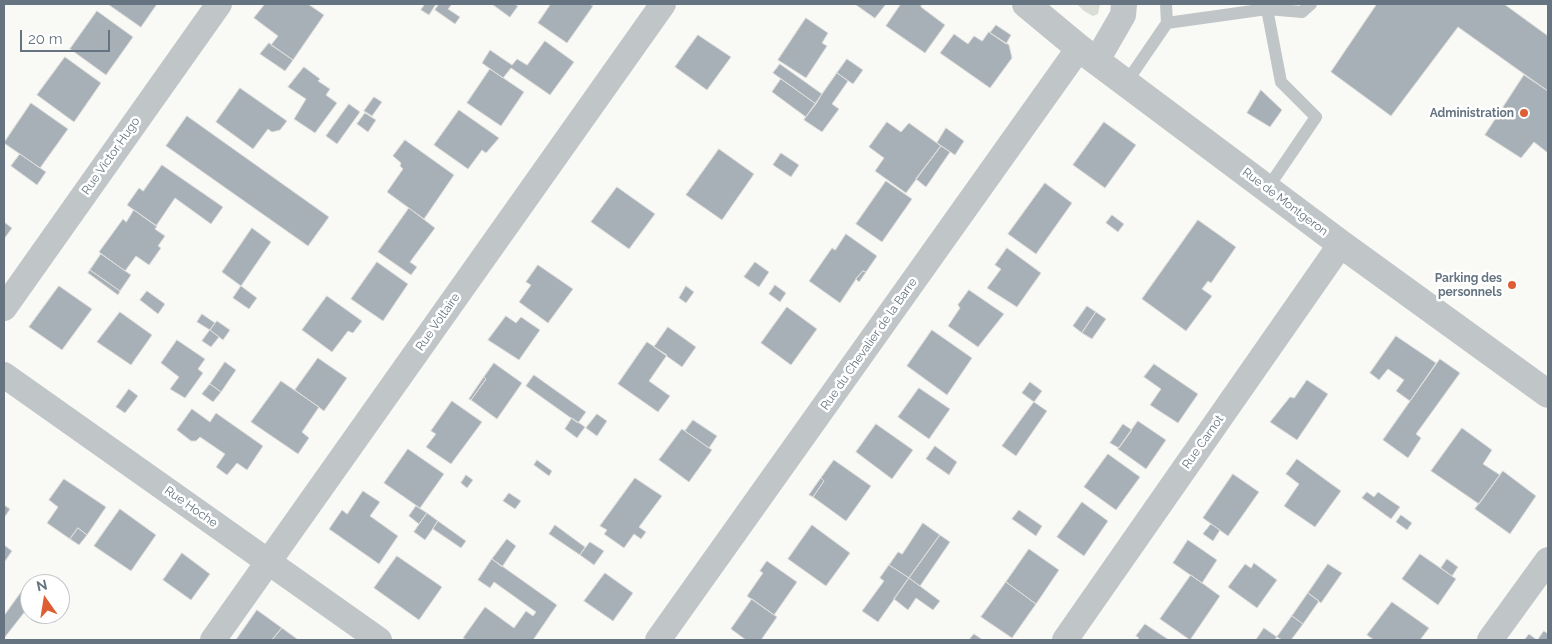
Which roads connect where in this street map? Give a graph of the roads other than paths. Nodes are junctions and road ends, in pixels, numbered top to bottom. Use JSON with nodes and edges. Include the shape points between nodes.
{"nodes":[{"id":1,"x":219,"y":4,"type":"edge"},
{"id":2,"x":663,"y":4,"type":"edge"},
{"id":3,"x":1026,"y":4,"type":"edge"},
{"id":4,"x":1124,"y":4,"type":"edge"},
{"id":5,"x":1166,"y":4,"type":"edge"},
{"id":6,"x":1311,"y":4,"type":"edge"},
{"id":7,"x":1267,"y":9,"type":"junction"},
{"id":8,"x":1167,"y":23,"type":"junction"},
{"id":9,"x":1088,"y":54,"type":"junction"},
{"id":10,"x":1126,"y":83,"type":"junction"},
{"id":11,"x":1267,"y":189,"type":"junction"},
{"id":12,"x":1341,"y":244,"type":"junction"},
{"id":13,"x":4,"y":308,"type":"edge"},
{"id":14,"x":4,"y":375,"type":"edge"},
{"id":15,"x":1548,"y":394,"type":"edge"},
{"id":16,"x":1548,"y":560,"type":"edge"},
{"id":17,"x":269,"y":562,"type":"junction"},
{"id":18,"x":213,"y":640,"type":"edge"},
{"id":19,"x":379,"y":640,"type":"edge"},
{"id":20,"x":658,"y":640,"type":"edge"},
{"id":21,"x":1065,"y":640,"type":"edge"},
{"id":22,"x":1490,"y":640,"type":"edge"}],
"edges":[{"from":1,"to":13,"type":"street","name":"Rue Victor Hugo"},
{"from":2,"to":17,"type":"street","name":"Rue Voltaire"},
{"from":3,"to":9,"type":"street","name":"Rue de Montgeron"},
{"from":4,"to":9,"type":"street","name":"Rue du Chevalier de la Barre","via":[[1123,15]]},
{"from":5,"to":8,"type":"lane"},
{"from":6,"to":7,"type":"lane","via":[[1302,12]]},
{"from":7,"to":8,"type":"lane"},
{"from":7,"to":11,"type":"lane","via":[[1281,82],[1316,117]]},
{"from":8,"to":10,"type":"lane"},
{"from":9,"to":10,"type":"street","name":"Rue de Montgeron"},
{"from":9,"to":20,"type":"street","name":"Rue du Chevalier de la Barre"},
{"from":10,"to":11,"type":"street","name":"Rue de Montgeron"},
{"from":11,"to":12,"type":"street","name":"Rue de Montgeron"},
{"from":12,"to":15,"type":"street","name":"Rue de Montgeron"},
{"from":12,"to":21,"type":"street","name":"Rue Carnot"},
{"from":14,"to":17,"type":"street","name":"Rue Hoche"},
{"from":16,"to":22,"type":"street"},
{"from":17,"to":18,"type":"street","name":"Rue Voltaire"},
{"from":17,"to":19,"type":"street","name":"Rue Hoche"}]}
